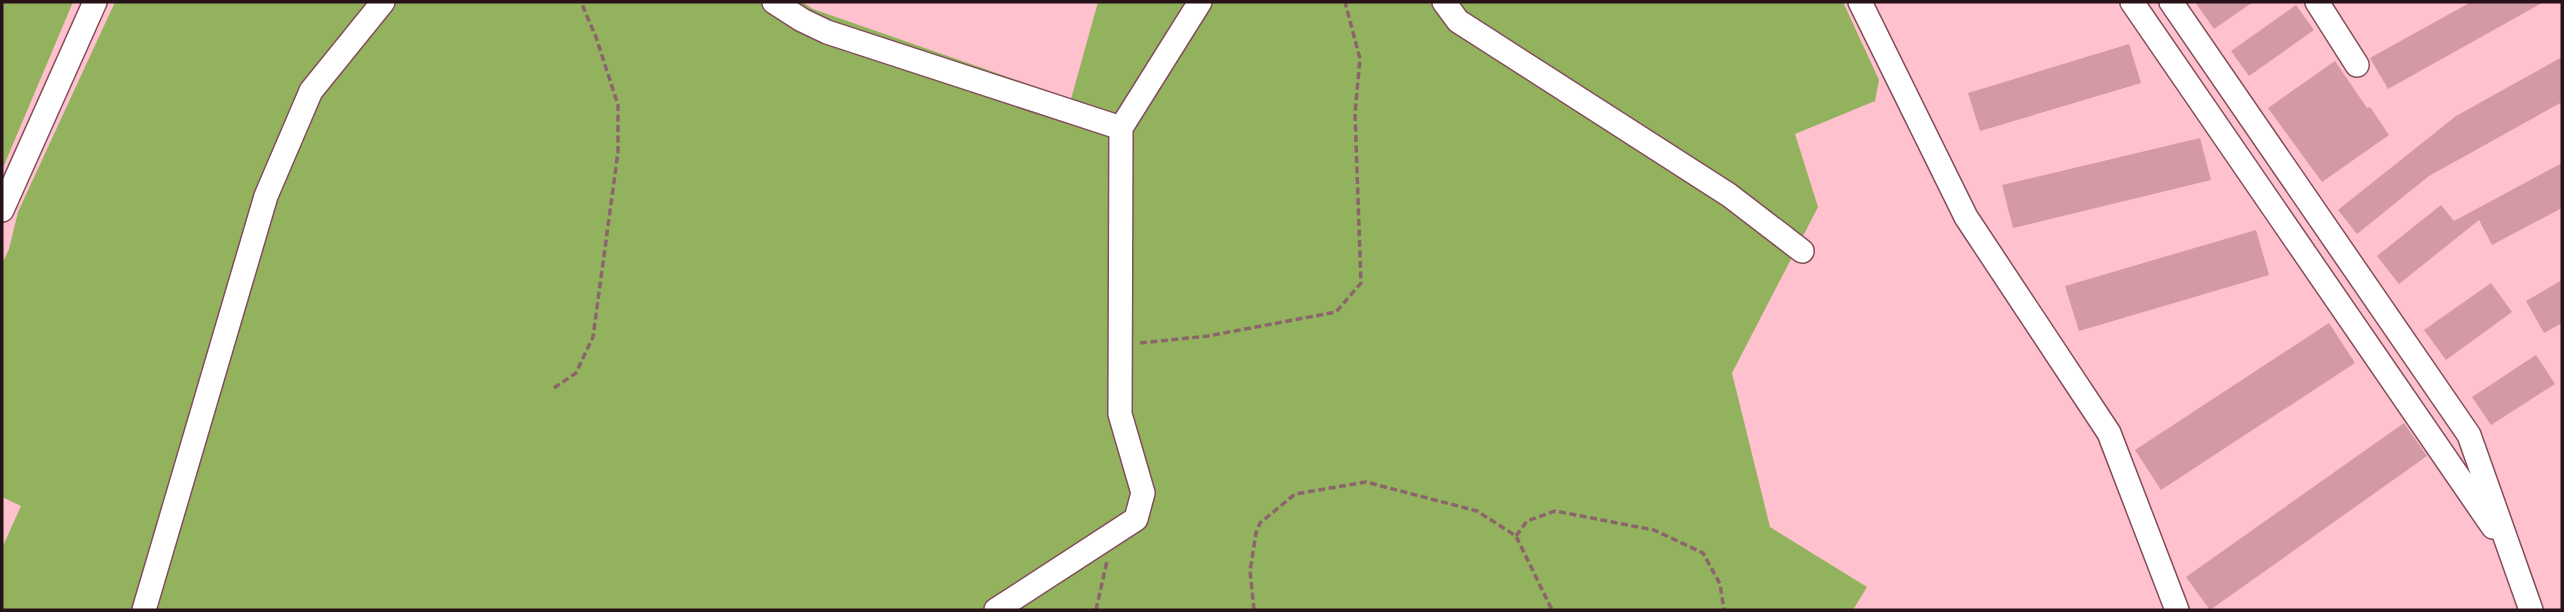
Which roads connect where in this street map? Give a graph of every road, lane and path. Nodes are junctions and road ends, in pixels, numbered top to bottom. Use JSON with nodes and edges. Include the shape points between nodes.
{"nodes":[{"id":1,"x":96,"y":2,"type":"edge"},
{"id":2,"x":383,"y":2,"type":"edge"},
{"id":3,"x":581,"y":2,"type":"edge"},
{"id":4,"x":774,"y":2,"type":"edge"},
{"id":5,"x":1200,"y":2,"type":"edge"},
{"id":6,"x":1345,"y":2,"type":"edge"},
{"id":7,"x":1444,"y":2,"type":"edge"},
{"id":8,"x":1860,"y":2,"type":"edge"},
{"id":9,"x":2132,"y":2,"type":"edge"},
{"id":10,"x":2171,"y":2,"type":"edge"},
{"id":11,"x":2317,"y":2,"type":"edge"},
{"id":12,"x":2357,"y":65,"type":"dead end"},
{"id":13,"x":1121,"y":128,"type":"junction"},
{"id":14,"x":2,"y":210,"type":"edge"},
{"id":15,"x":1802,"y":251,"type":"dead end"},
{"id":16,"x":1121,"y":345,"type":"junction"},
{"id":17,"x":554,"y":388,"type":"dead end"},
{"id":18,"x":1114,"y":534,"type":"junction"},
{"id":19,"x":1516,"y":536,"type":"junction"},
{"id":20,"x":2512,"y":555,"type":"junction"},
{"id":21,"x":144,"y":610,"type":"edge"},
{"id":22,"x":996,"y":610,"type":"edge"},
{"id":23,"x":1096,"y":610,"type":"edge"},
{"id":24,"x":1254,"y":610,"type":"edge"},
{"id":25,"x":1552,"y":610,"type":"edge"},
{"id":26,"x":1724,"y":610,"type":"edge"},
{"id":27,"x":2177,"y":610,"type":"edge"},
{"id":28,"x":2532,"y":610,"type":"edge"}],
"edges":[{"from":1,"to":14,"type":"street"},
{"from":2,"to":21,"type":"street","via":[[311,91],[266,196]]},
{"from":3,"to":17,"type":"path","via":[[618,104],[618,152],[593,337],[576,373]]},
{"from":4,"to":13,"type":"street","via":[[827,33]]},
{"from":5,"to":13,"type":"street"},
{"from":6,"to":16,"type":"path","via":[[1360,59],[1355,113],[1361,284],[1336,312],[1208,337]]},
{"from":7,"to":15,"type":"street","via":[[1458,21],[1729,195]]},
{"from":8,"to":27,"type":"street","via":[[1966,216],[2109,433]]},
{"from":9,"to":20,"type":"street"},
{"from":10,"to":20,"type":"street","via":[[2469,435]]},
{"from":11,"to":12,"type":"street"},
{"from":13,"to":16,"type":"street"},
{"from":16,"to":18,"type":"street","via":[[1121,414],[1143,493],[1136,519]]},
{"from":18,"to":22,"type":"street"},
{"from":18,"to":23,"type":"path"},
{"from":19,"to":24,"type":"path","via":[[1478,511],[1366,482],[1295,494],[1260,523],[1256,533],[1250,571]]},
{"from":19,"to":25,"type":"path"},
{"from":19,"to":26,"type":"path","via":[[1527,521],[1555,511],[1654,530],[1703,554],[1720,584]]},
{"from":20,"to":28,"type":"street"}]}
